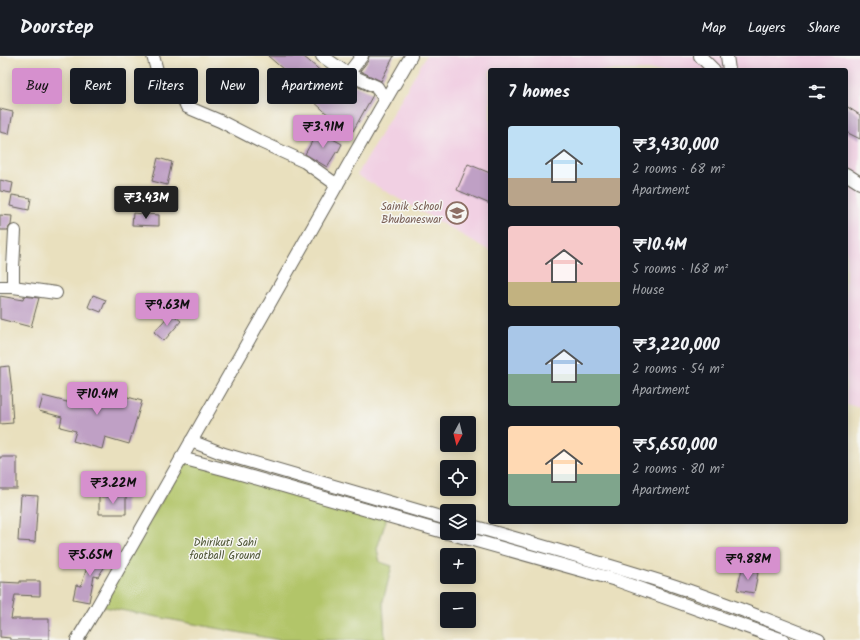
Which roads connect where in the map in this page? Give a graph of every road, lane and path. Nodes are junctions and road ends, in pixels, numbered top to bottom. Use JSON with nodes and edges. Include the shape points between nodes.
{"nodes":[{"id":1,"x":153,"y":56,"type":"edge"},
{"id":2,"x":322,"y":56,"type":"edge"},
{"id":3,"x":362,"y":56,"type":"edge"},
{"id":4,"x":411,"y":56,"type":"edge"},
{"id":5,"x":700,"y":56,"type":"edge"},
{"id":6,"x":727,"y":56,"type":"edge"},
{"id":7,"x":339,"y":68,"type":"edge"},
{"id":8,"x":353,"y":68,"type":"edge"},
{"id":9,"x":712,"y":68,"type":"edge"},
{"id":10,"x":730,"y":68,"type":"edge"},
{"id":11,"x":357,"y":78,"type":"edge"},
{"id":12,"x":386,"y":100,"type":"junction"},
{"id":13,"x":848,"y":175,"type":"edge"},
{"id":14,"x":860,"y":183,"type":"edge"},
{"id":15,"x":337,"y":185,"type":"junction"},
{"id":16,"x":15,"y":231,"type":"dead end"},
{"id":17,"x":0,"y":286,"type":"edge"},
{"id":18,"x":13,"y":287,"type":"junction"},
{"id":19,"x":56,"y":293,"type":"dead end"},
{"id":20,"x":191,"y":441,"type":"junction"},
{"id":21,"x":181,"y":458,"type":"junction"},
{"id":22,"x":440,"y":516,"type":"edge"},
{"id":23,"x":476,"y":527,"type":"edge"},
{"id":24,"x":440,"y":531,"type":"edge"},
{"id":25,"x":472,"y":540,"type":"edge"},
{"id":26,"x":77,"y":640,"type":"edge"},
{"id":27,"x":783,"y":640,"type":"edge"},
{"id":28,"x":819,"y":640,"type":"edge"}],
"edges":[{"from":1,"to":15,"type":"street","via":[[158,74],[163,76],[172,88],[179,90],[187,107],[305,162]]},
{"from":2,"to":7,"type":"street"},
{"from":3,"to":8,"type":"street"},
{"from":4,"to":12,"type":"street"},
{"from":5,"to":9,"type":"street"},
{"from":6,"to":10,"type":"street"},
{"from":11,"to":12,"type":"street","via":[[377,87]]},
{"from":12,"to":15,"type":"street"},
{"from":13,"to":14,"type":"street"},
{"from":15,"to":20,"type":"street"},
{"from":16,"to":18,"type":"street"},
{"from":17,"to":18,"type":"street"},
{"from":18,"to":19,"type":"street"},
{"from":20,"to":21,"type":"street"},
{"from":20,"to":22,"type":"street","via":[[224,454]]},
{"from":21,"to":24,"type":"street"},
{"from":21,"to":26,"type":"street"},
{"from":23,"to":28,"type":"street","via":[[667,583]]},
{"from":25,"to":27,"type":"street","via":[[616,580]]}]}
